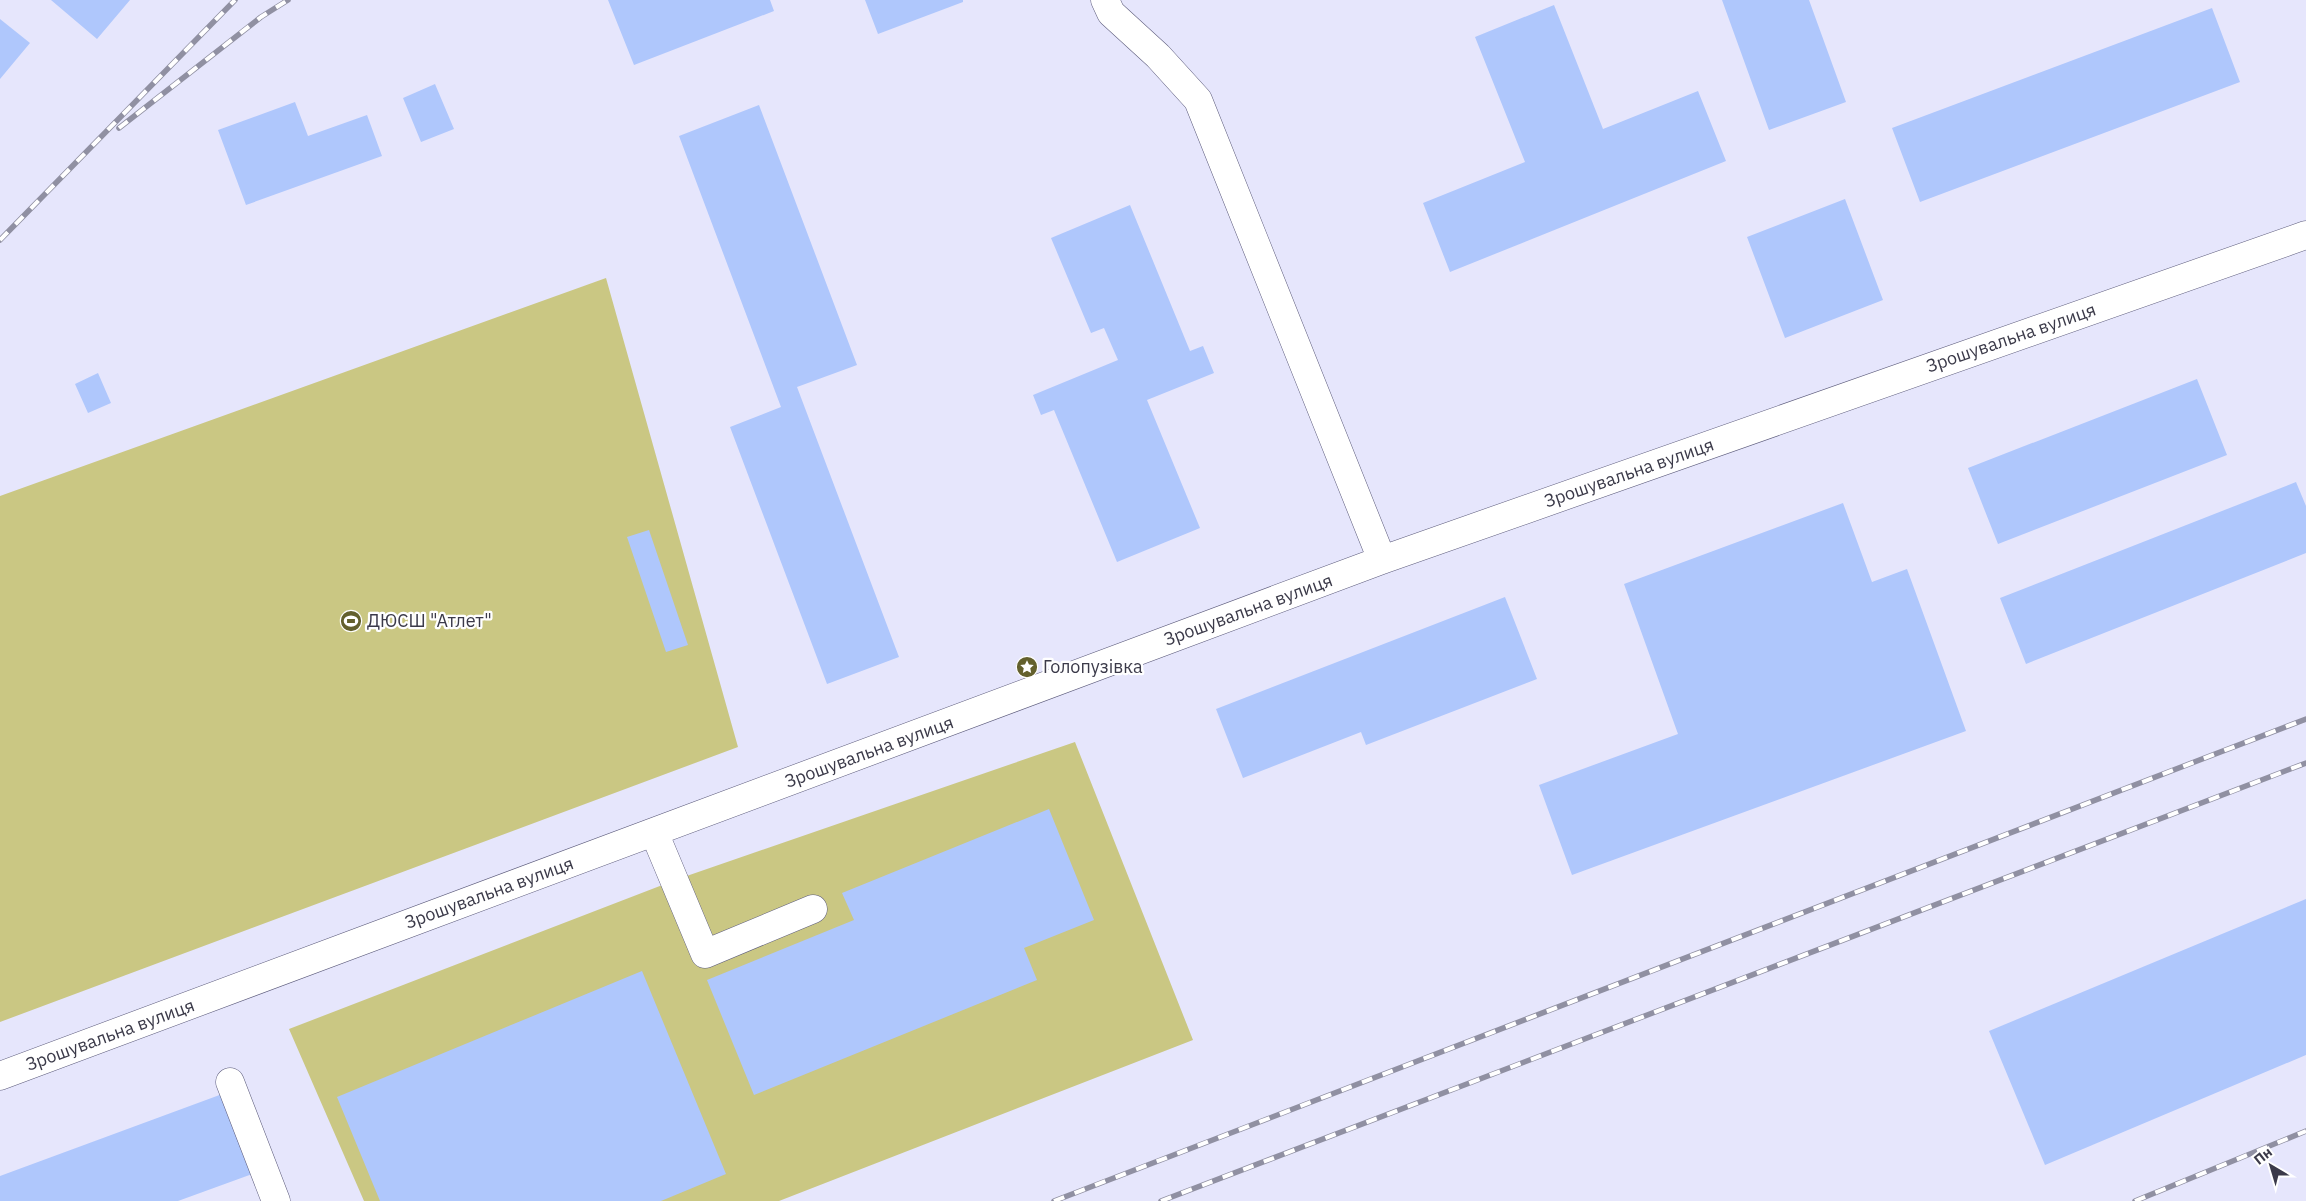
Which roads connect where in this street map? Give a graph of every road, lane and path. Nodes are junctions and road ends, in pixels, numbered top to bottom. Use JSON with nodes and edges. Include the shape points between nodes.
{"nodes":[{"id":1,"x":1104,"y":0,"type":"edge"},
{"id":2,"x":2306,"y":235,"type":"edge"},
{"id":3,"x":1382,"y":560,"type":"junction"},
{"id":4,"x":654,"y":832,"type":"junction"},
{"id":5,"x":813,"y":909,"type":"dead end"},
{"id":6,"x":0,"y":1076,"type":"edge"},
{"id":7,"x":230,"y":1082,"type":"dead end"},
{"id":8,"x":276,"y":1201,"type":"edge"}],
"edges":[{"from":1,"to":3,"type":"street","via":[[1111,13],[1158,56],[1198,100]]},
{"from":2,"to":3,"type":"street","name":"Зрошувальна вулиця"},
{"from":3,"to":4,"type":"street","name":"Зрошувальна вулиця"},
{"from":4,"to":5,"type":"street","via":[[705,954]]},
{"from":4,"to":6,"type":"street","name":"Зрошувальна вулиця"},
{"from":7,"to":8,"type":"street"}]}
